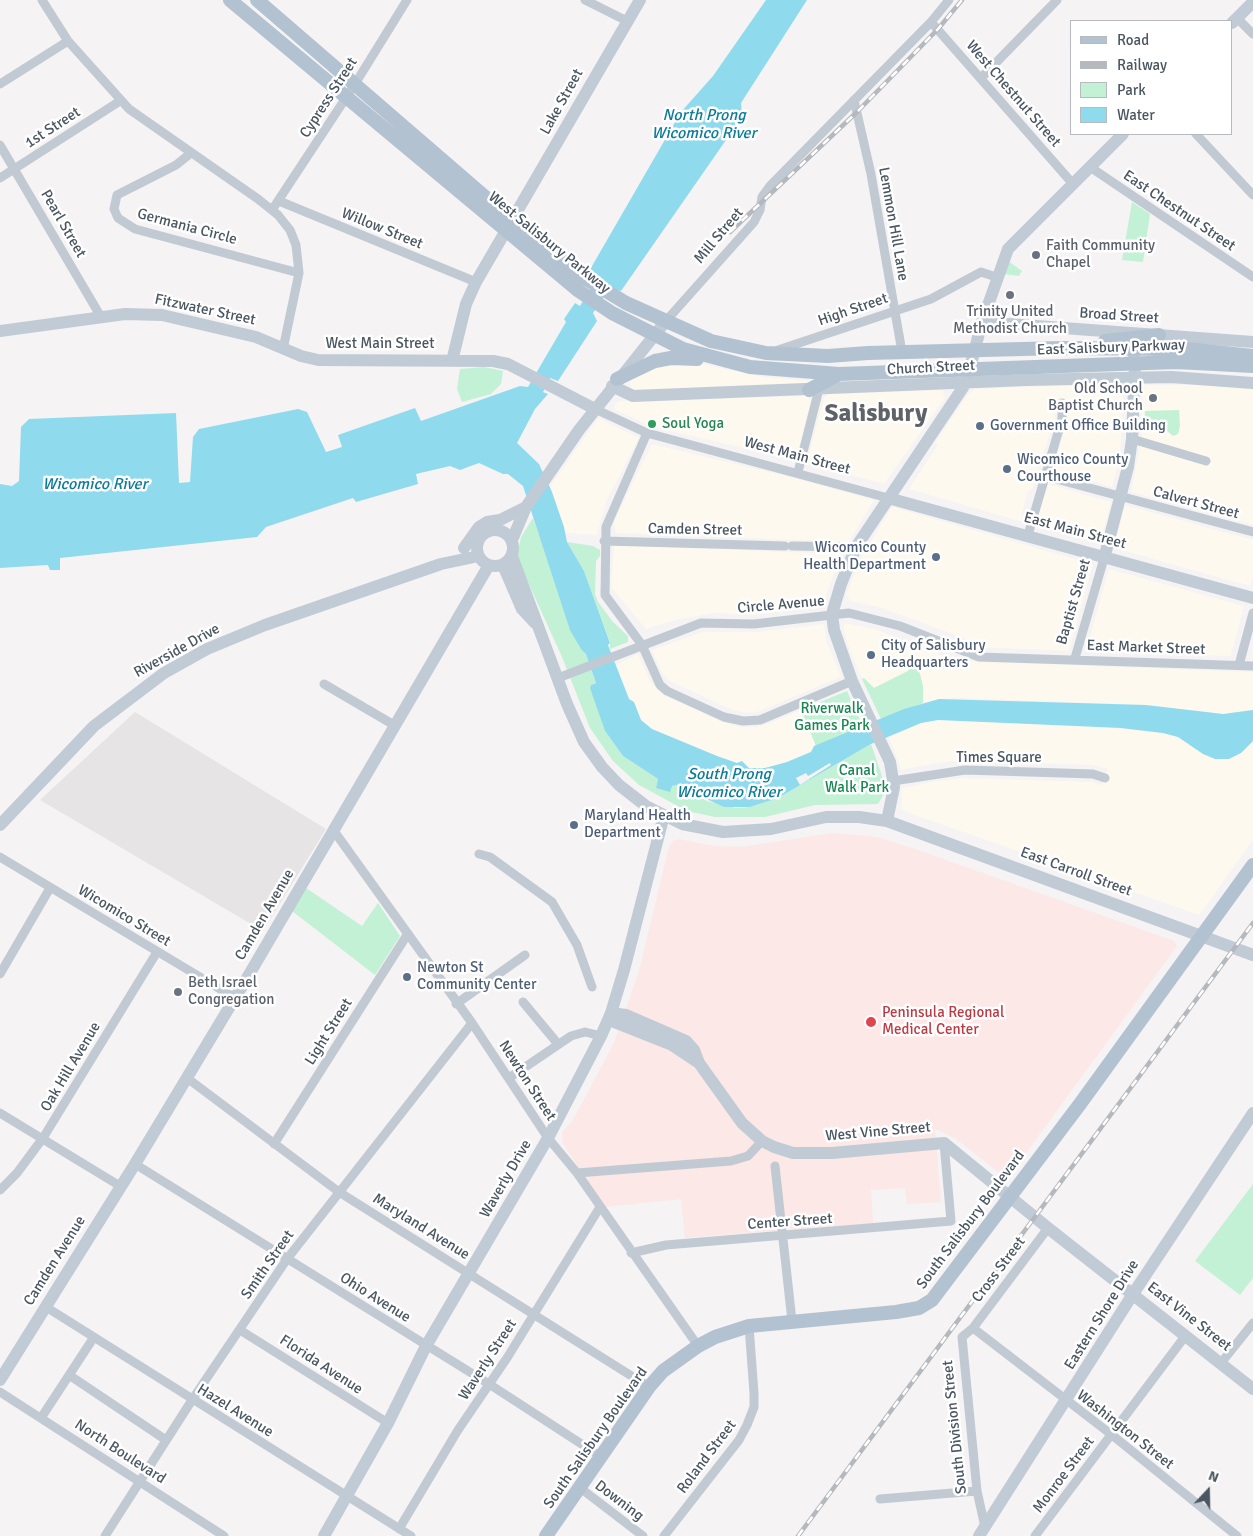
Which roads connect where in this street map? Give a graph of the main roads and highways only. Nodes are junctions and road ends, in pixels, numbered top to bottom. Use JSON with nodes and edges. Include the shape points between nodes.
{"nodes":[{"id":1,"x":230,"y":0,"type":"edge"},
{"id":2,"x":257,"y":0,"type":"edge"},
{"id":3,"x":510,"y":226,"type":"junction"},
{"id":4,"x":1159,"y":335,"type":"road end"},
{"id":5,"x":1061,"y":348,"type":"junction"},
{"id":6,"x":974,"y":351,"type":"joint"},
{"id":7,"x":1253,"y":356,"type":"edge"},
{"id":8,"x":714,"y":359,"type":"junction"},
{"id":9,"x":1253,"y":366,"type":"edge"},
{"id":10,"x":970,"y":368,"type":"joint"},
{"id":11,"x":839,"y":374,"type":"junction"},
{"id":12,"x":615,"y":383,"type":"road end"},
{"id":13,"x":814,"y":390,"type":"road end"},
{"id":14,"x":1253,"y":865,"type":"edge"},
{"id":15,"x":546,"y":1536,"type":"edge"}],
"edges":[{"from":1,"to":3,"type":"main road","name":"West Salisbury Parkway","via":[[346,98]]},
{"from":2,"to":3,"type":"main road","name":"West Salisbury Parkway","via":[[355,84]]},
{"from":3,"to":6,"type":"main road","name":"West Salisbury Parkway","via":[[626,304],[712,341],[745,350],[828,356]]},
{"from":3,"to":8,"type":"main road","name":"West Salisbury Parkway","via":[[578,291],[654,336]]},
{"from":4,"to":5,"type":"main road"},
{"from":5,"to":6,"type":"main road","name":"East Salisbury Parkway"},
{"from":5,"to":7,"type":"main road","name":"East Salisbury Parkway","via":[[1187,349]]},
{"from":8,"to":11,"type":"main road","name":"West Salisbury Parkway","via":[[750,367]]},
{"from":8,"to":12,"type":"main road","via":[[655,361]]},
{"from":9,"to":10,"type":"main road","name":"East Salisbury Parkway","via":[[1176,362],[1135,370]]},
{"from":10,"to":11,"type":"main road","name":"West Salisbury Parkway"},
{"from":11,"to":13,"type":"main road"},
{"from":14,"to":15,"type":"main road","name":"South Salisbury Boulevard","via":[[938,1294],[926,1305],[896,1312],[749,1326],[698,1346],[668,1367],[649,1387]]}]}
